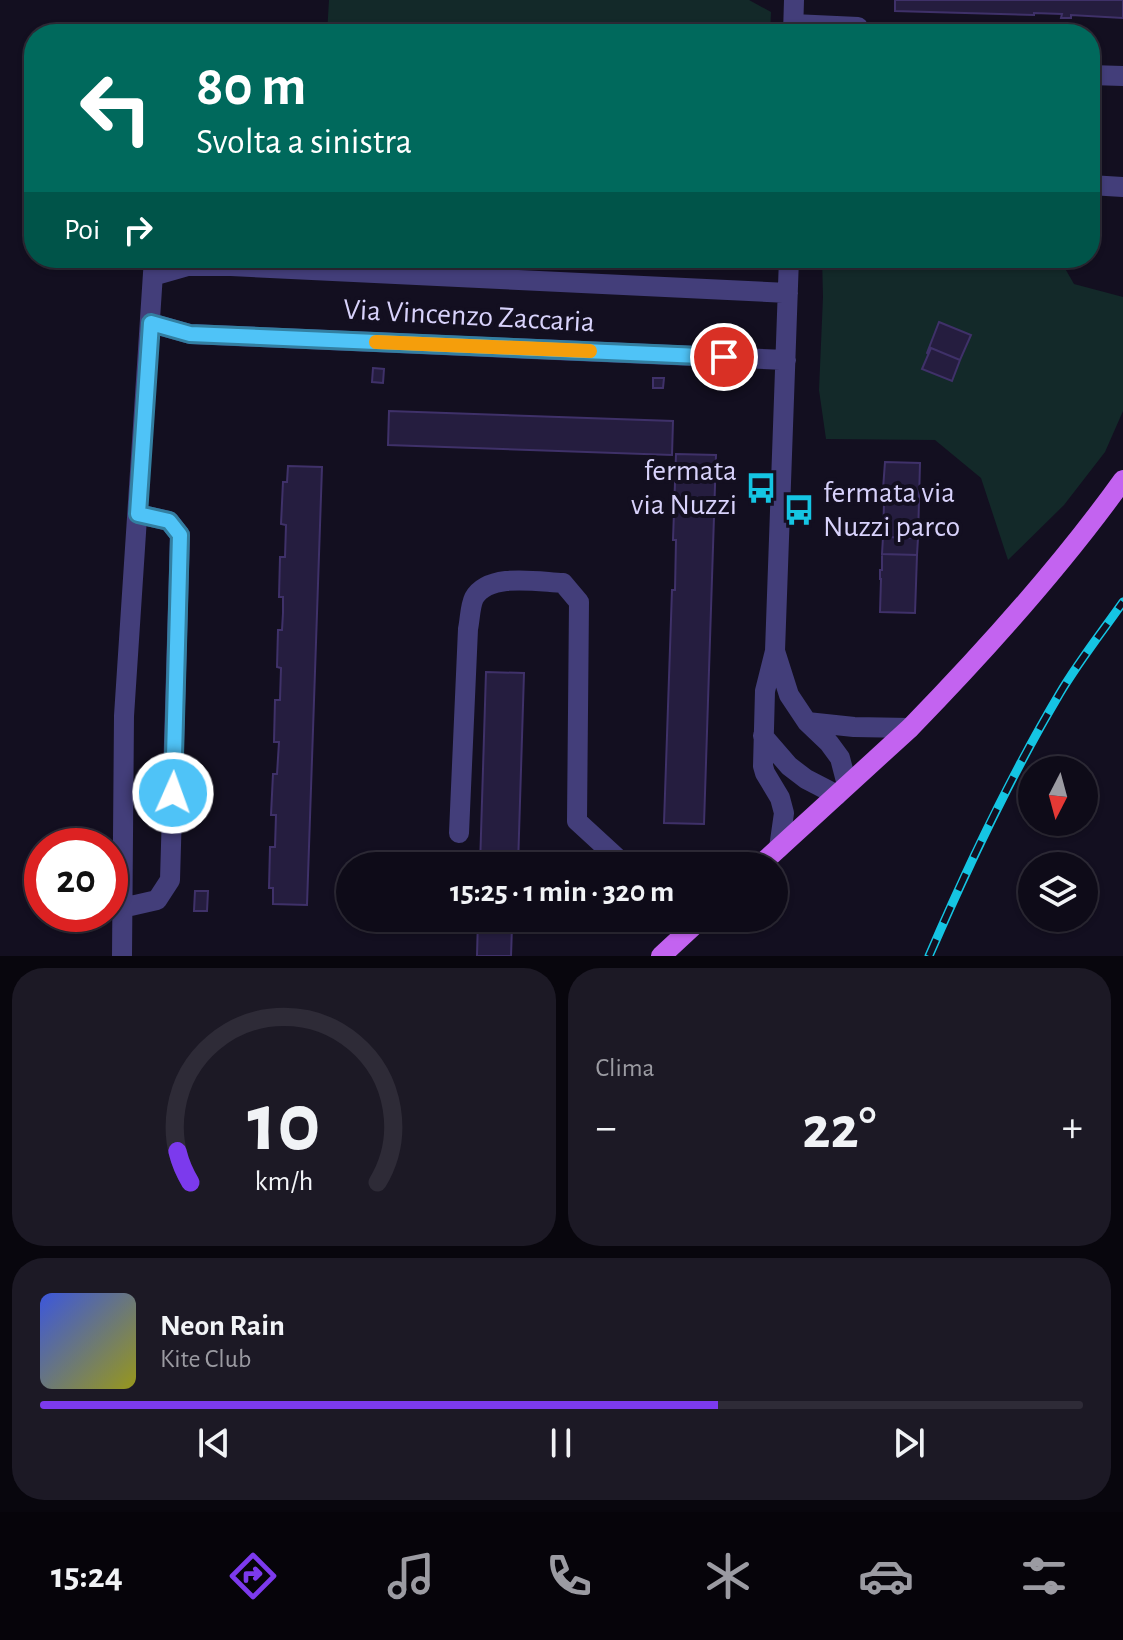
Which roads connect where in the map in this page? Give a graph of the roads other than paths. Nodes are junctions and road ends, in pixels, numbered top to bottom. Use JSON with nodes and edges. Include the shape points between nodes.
{"nodes":[{"id":1,"x":794,"y":0,"type":"edge"},
{"id":2,"x":793,"y":24,"type":"edge"},
{"id":3,"x":1100,"y":75,"type":"edge"},
{"id":4,"x":1123,"y":76,"type":"edge"},
{"id":5,"x":1100,"y":186,"type":"edge"},
{"id":6,"x":1123,"y":187,"type":"edge"},
{"id":7,"x":154,"y":268,"type":"edge"},
{"id":8,"x":272,"y":268,"type":"edge"},
{"id":9,"x":789,"y":268,"type":"edge"},
{"id":10,"x":788,"y":293,"type":"junction"},
{"id":11,"x":151,"y":323,"type":"junction"},
{"id":12,"x":786,"y":360,"type":"junction"},
{"id":13,"x":1123,"y":480,"type":"edge"},
{"id":14,"x":138,"y":514,"type":"junction"},
{"id":15,"x":775,"y":651,"type":"junction"},
{"id":16,"x":807,"y":722,"type":"junction"},
{"id":17,"x":910,"y":728,"type":"junction"},
{"id":18,"x":763,"y":736,"type":"junction"},
{"id":19,"x":842,"y":790,"type":"junction"},
{"id":20,"x":123,"y":828,"type":"edge"},
{"id":21,"x":459,"y":833,"type":"dead end"},
{"id":22,"x":779,"y":848,"type":"junction"},
{"id":23,"x":611,"y":852,"type":"edge"},
{"id":24,"x":775,"y":852,"type":"edge"},
{"id":25,"x":128,"y":907,"type":"edge"},
{"id":26,"x":122,"y":932,"type":"edge"},
{"id":27,"x":682,"y":932,"type":"edge"},
{"id":28,"x":122,"y":956,"type":"edge"},
{"id":29,"x":661,"y":956,"type":"edge"}],
"edges":[{"from":1,"to":2,"type":"street"},
{"from":3,"to":4,"type":"street"},
{"from":5,"to":6,"type":"street"},
{"from":7,"to":11,"type":"street","name":"Via Vincenzo Zaccaria"},
{"from":8,"to":10,"type":"street","name":"Via Vincenzo Zaccaria"},
{"from":9,"to":10,"type":"street"},
{"from":10,"to":12,"type":"street"},
{"from":11,"to":12,"type":"street","name":"Via Vincenzo Zaccaria","via":[[190,334]]},
{"from":11,"to":14,"type":"street","name":"Via Vincenzo Zaccaria"},
{"from":12,"to":15,"type":"street"},
{"from":13,"to":17,"type":"main road","via":[[999,632]]},
{"from":14,"to":20,"type":"street","name":"Via Vincenzo Zaccaria","via":[[124,716]]},
{"from":14,"to":25,"type":"street","via":[[169,521],[180,535],[170,880],[157,900]]},
{"from":15,"to":16,"type":"street","via":[[789,695]]},
{"from":15,"to":18,"type":"street","via":[[765,691]]},
{"from":16,"to":17,"type":"street"},
{"from":16,"to":19,"type":"street","via":[[840,758]]},
{"from":17,"to":19,"type":"main road"},
{"from":18,"to":19,"type":"street","via":[[806,779]]},
{"from":18,"to":22,"type":"street","via":[[765,773],[784,813]]},
{"from":19,"to":22,"type":"main road"},
{"from":21,"to":23,"type":"street","via":[[468,629],[474,598],[490,584],[563,583],[579,602],[577,821]]},
{"from":22,"to":24,"type":"main road"},
{"from":26,"to":28,"type":"street","name":"Via Vincenzo Zaccaria"},
{"from":27,"to":29,"type":"main road"}]}
